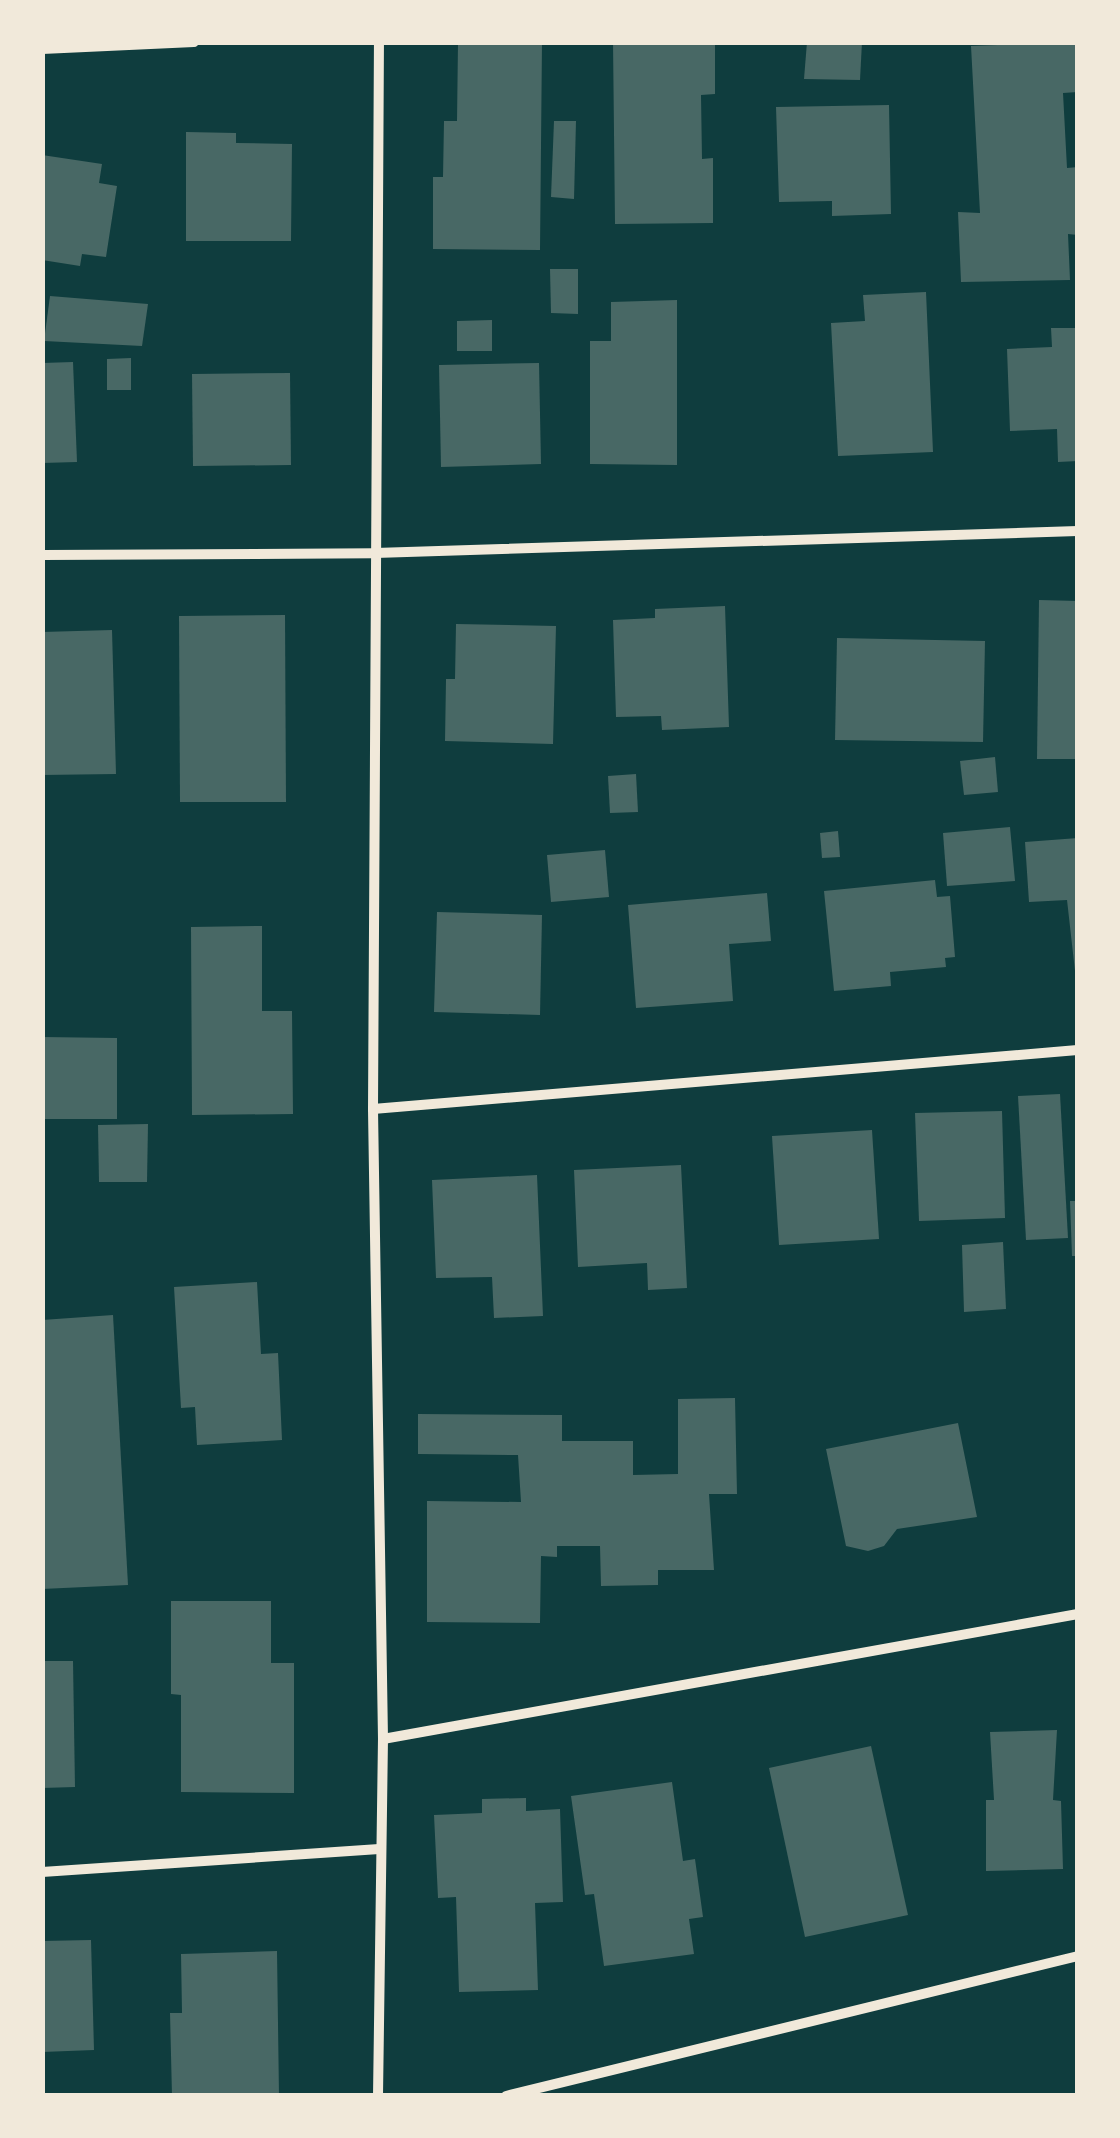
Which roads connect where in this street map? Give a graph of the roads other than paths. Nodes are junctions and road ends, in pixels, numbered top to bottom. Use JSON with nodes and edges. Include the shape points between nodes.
{"nodes":[{"id":1,"x":194,"y":42,"type":"edge"},
{"id":2,"x":378,"y":42,"type":"edge"},
{"id":3,"x":42,"y":49,"type":"edge"},
{"id":4,"x":1078,"y":531,"type":"edge"},
{"id":5,"x":375,"y":553,"type":"junction"},
{"id":6,"x":42,"y":555,"type":"edge"},
{"id":7,"x":1078,"y":1050,"type":"edge"},
{"id":8,"x":374,"y":1110,"type":"junction"},
{"id":9,"x":1078,"y":1614,"type":"edge"},
{"id":10,"x":383,"y":1739,"type":"junction"},
{"id":11,"x":378,"y":1848,"type":"junction"},
{"id":12,"x":42,"y":1872,"type":"edge"},
{"id":13,"x":1078,"y":1956,"type":"edge"},
{"id":14,"x":378,"y":2096,"type":"edge"},
{"id":15,"x":506,"y":2096,"type":"edge"}],
"edges":[{"from":1,"to":3,"type":"street"},
{"from":2,"to":5,"type":"street"},
{"from":4,"to":5,"type":"street"},
{"from":5,"to":6,"type":"street"},
{"from":5,"to":8,"type":"street"},
{"from":7,"to":8,"type":"street"},
{"from":8,"to":10,"type":"street"},
{"from":9,"to":10,"type":"street"},
{"from":10,"to":11,"type":"street"},
{"from":11,"to":12,"type":"street"},
{"from":11,"to":14,"type":"street"},
{"from":13,"to":15,"type":"street"}]}
